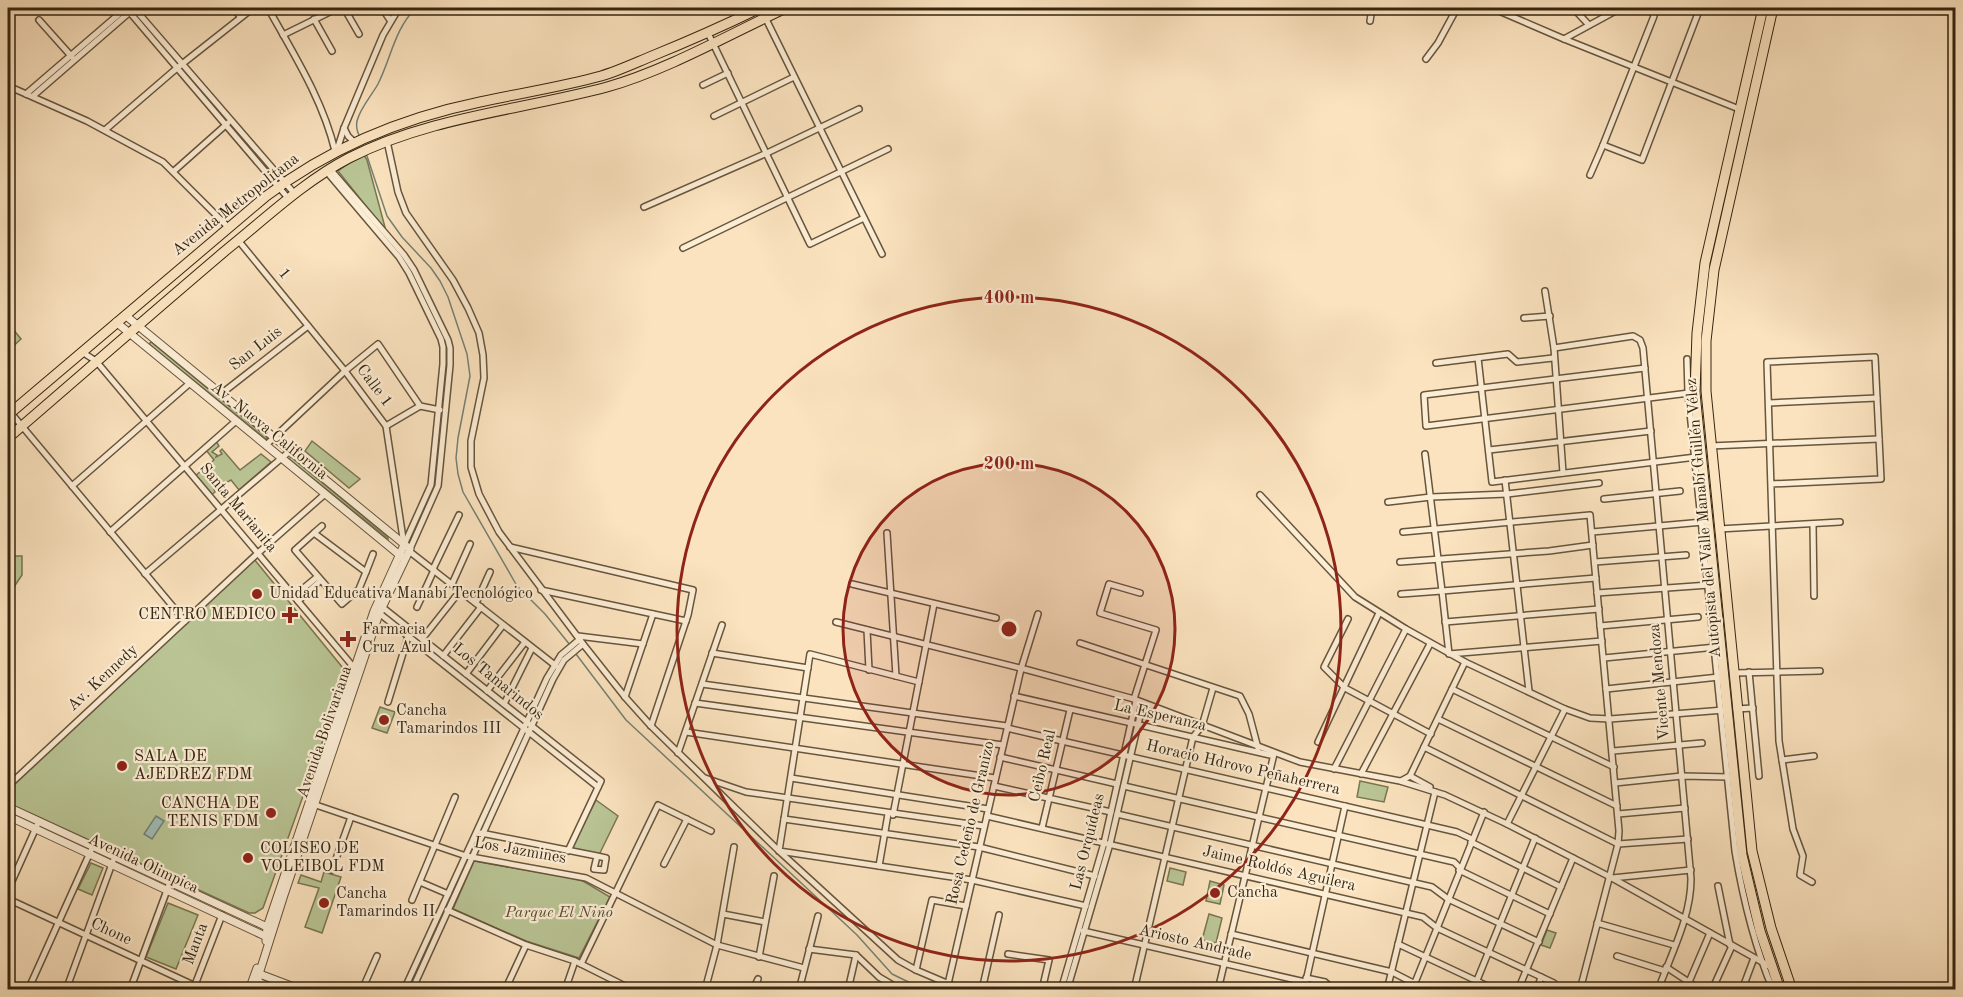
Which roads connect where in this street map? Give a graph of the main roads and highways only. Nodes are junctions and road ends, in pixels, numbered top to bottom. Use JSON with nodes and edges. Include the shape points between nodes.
{"nodes":[{"id":1,"x":760,"y":8,"type":"edge"},
{"id":2,"x":786,"y":8,"type":"edge"},
{"id":3,"x":1763,"y":8,"type":"edge"},
{"id":4,"x":1773,"y":8,"type":"edge"},
{"id":5,"x":765,"y":12,"type":"edge"},
{"id":6,"x":541,"y":90,"type":"junction"},
{"id":7,"x":543,"y":102,"type":"junction"},
{"id":8,"x":9,"y":414,"type":"edge"},
{"id":9,"x":8,"y":438,"type":"edge"},
{"id":10,"x":1773,"y":988,"type":"edge"},
{"id":11,"x":1792,"y":990,"type":"edge"}],
"edges":[{"from":1,"to":6,"type":"main road","name":"Avenida Metropolitana","via":[[604,75]]},
{"from":2,"to":5,"type":"main road"},
{"from":3,"to":10,"type":"main road","name":"Autopista del Valle Manabí Guillén Vélez","via":[[1705,263],[1691,393],[1731,777],[1746,878]]},
{"from":4,"to":11,"type":"main road","name":"Autopista del Valle Manabí Guillén Vélez","via":[[1710,293],[1706,364],[1710,446],[1755,866],[1773,937]]},
{"from":5,"to":7,"type":"main road","via":[[713,43],[642,74]]},
{"from":6,"to":7,"type":"main road"},
{"from":6,"to":8,"type":"main road","name":"Avenida Metropolitana","via":[[447,110],[336,151],[282,184],[228,227]]},
{"from":7,"to":9,"type":"main road","via":[[410,133],[328,170],[238,240]]}]}
